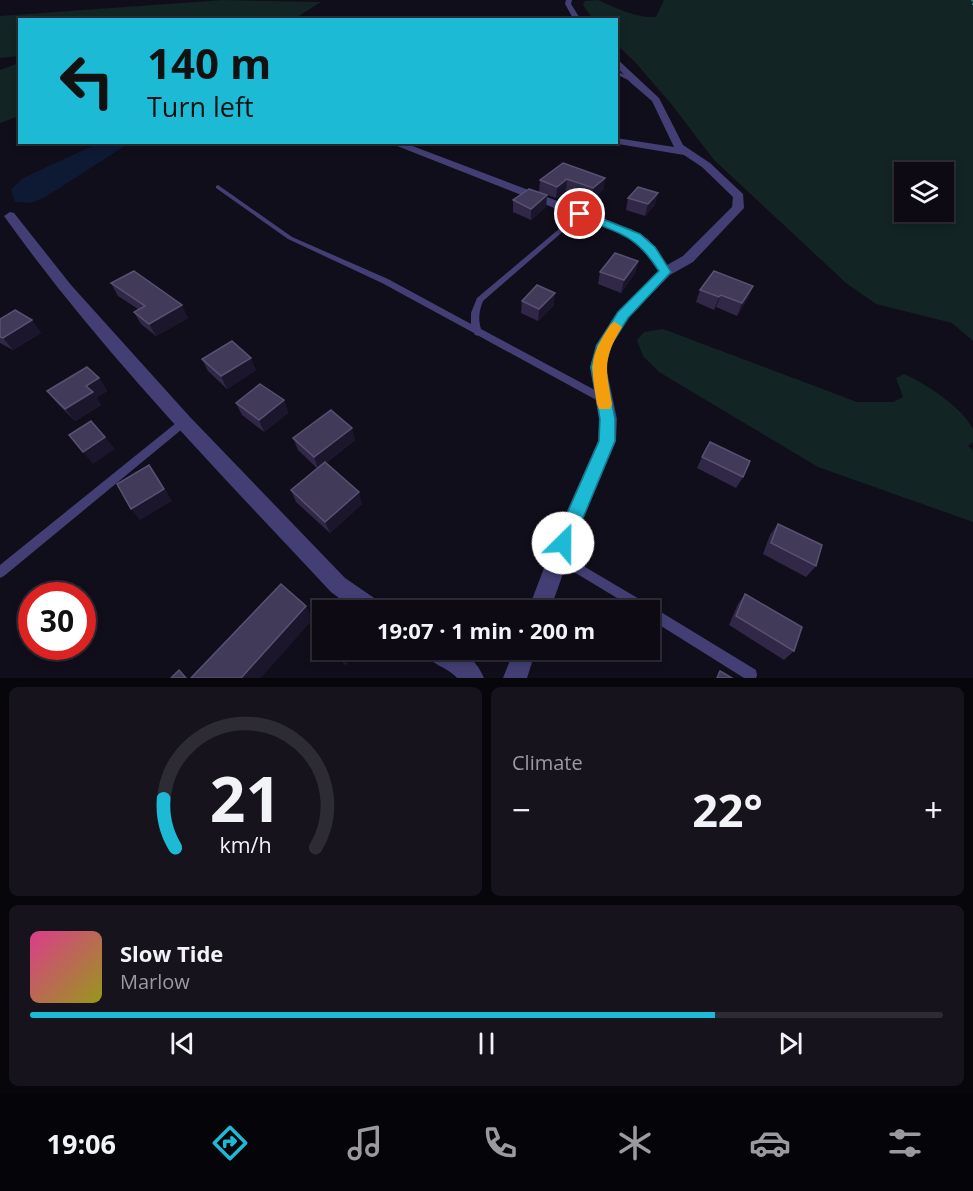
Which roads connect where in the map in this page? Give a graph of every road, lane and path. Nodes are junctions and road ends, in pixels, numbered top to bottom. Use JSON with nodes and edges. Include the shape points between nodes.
{"nodes":[{"id":1,"x":569,"y":0,"type":"edge"},
{"id":2,"x":972,"y":0,"type":"edge"},
{"id":3,"x":973,"y":5,"type":"edge"},
{"id":4,"x":577,"y":18,"type":"edge"},
{"id":5,"x":618,"y":62,"type":"edge"},
{"id":6,"x":618,"y":73,"type":"edge"},
{"id":7,"x":618,"y":78,"type":"edge"},
{"id":8,"x":635,"y":82,"type":"junction"},
{"id":9,"x":618,"y":141,"type":"edge"},
{"id":10,"x":397,"y":144,"type":"edge"},
{"id":11,"x":685,"y":152,"type":"junction"},
{"id":12,"x":218,"y":187,"type":"dead end"},
{"id":13,"x":580,"y":214,"type":"junction"},
{"id":14,"x":10,"y":216,"type":"dead end"},
{"id":15,"x":665,"y":272,"type":"junction"},
{"id":16,"x":479,"y":333,"type":"junction"},
{"id":17,"x":603,"y":399,"type":"junction"},
{"id":18,"x":184,"y":422,"type":"junction"},
{"id":19,"x":558,"y":556,"type":"junction"},
{"id":20,"x":0,"y":572,"type":"edge"},
{"id":21,"x":358,"y":600,"type":"edge"},
{"id":22,"x":543,"y":600,"type":"edge"},
{"id":23,"x":630,"y":600,"type":"edge"},
{"id":24,"x":660,"y":618,"type":"edge"},
{"id":25,"x":453,"y":660,"type":"edge"},
{"id":26,"x":521,"y":660,"type":"edge"},
{"id":27,"x":752,"y":675,"type":"dead end"},
{"id":28,"x":472,"y":678,"type":"edge"},
{"id":29,"x":515,"y":678,"type":"edge"}],
"edges":[{"from":1,"to":4,"type":"street"},
{"from":2,"to":3,"type":"path"},
{"from":5,"to":8,"type":"street"},
{"from":6,"to":8,"type":"lane"},
{"from":7,"to":8,"type":"street"},
{"from":8,"to":11,"type":"street","via":[[656,100]]},
{"from":9,"to":11,"type":"street"},
{"from":10,"to":13,"type":"street"},
{"from":11,"to":15,"type":"street","via":[[730,186],[739,196],[738,208],[688,259]]},
{"from":12,"to":16,"type":"lane","via":[[291,238],[385,281]]},
{"from":13,"to":15,"type":"street","via":[[636,236],[651,249]]},
{"from":13,"to":16,"type":"lane","via":[[480,300],[473,321]]},
{"from":14,"to":18,"type":"street","via":[[66,288]]},
{"from":15,"to":17,"type":"street","via":[[623,315],[604,345],[598,367]]},
{"from":16,"to":17,"type":"lane"},
{"from":17,"to":19,"type":"street","via":[[608,419],[607,441]]},
{"from":18,"to":20,"type":"lane"},
{"from":18,"to":21,"type":"street","via":[[338,585]]},
{"from":19,"to":22,"type":"street"},
{"from":19,"to":23,"type":"lane"},
{"from":24,"to":27,"type":"lane"},
{"from":25,"to":28,"type":"street"},
{"from":26,"to":29,"type":"street"}]}
